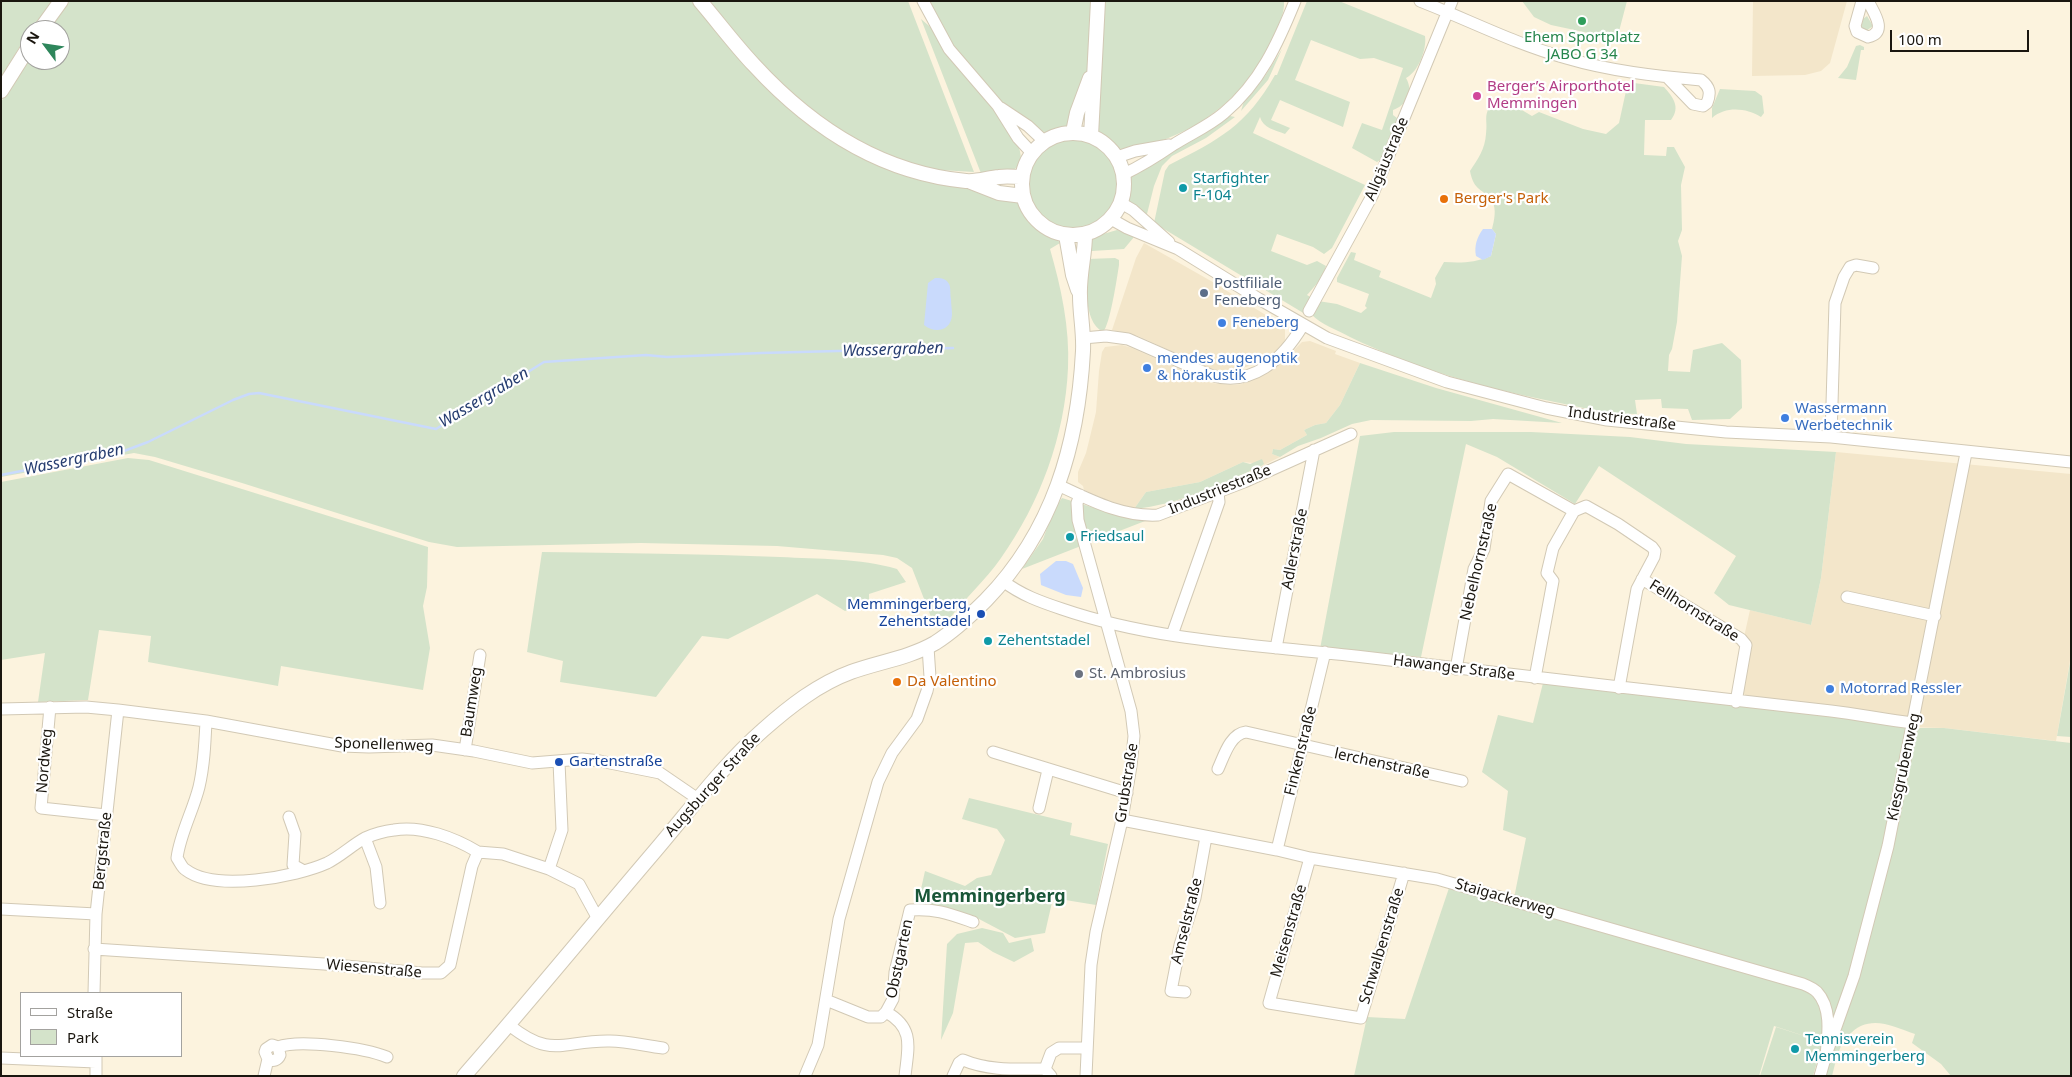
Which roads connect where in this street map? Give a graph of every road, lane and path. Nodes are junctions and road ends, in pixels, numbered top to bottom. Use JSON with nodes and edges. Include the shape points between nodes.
{"nodes":[{"id":1,"x":62,"y":1,"type":"edge"},
{"id":2,"x":700,"y":1,"type":"edge"},
{"id":3,"x":923,"y":1,"type":"edge"},
{"id":4,"x":1098,"y":1,"type":"edge"},
{"id":5,"x":1295,"y":1,"type":"edge"},
{"id":6,"x":1420,"y":1,"type":"edge"},
{"id":7,"x":1452,"y":1,"type":"edge"},
{"id":8,"x":1862,"y":1,"type":"edge"},
{"id":9,"x":1868,"y":1,"type":"edge"},
{"id":10,"x":1447,"y":12,"type":"junction"},
{"id":11,"x":48,"y":20,"type":"edge"},
{"id":12,"x":20,"y":61,"type":"edge"},
{"id":13,"x":1093,"y":71,"type":"junction"},
{"id":14,"x":1667,"y":77,"type":"dead end"},
{"id":15,"x":1,"y":91,"type":"edge"},
{"id":16,"x":998,"y":106,"type":"junction"},
{"id":17,"x":1073,"y":132,"type":"junction"},
{"id":18,"x":1091,"y":136,"type":"junction"},
{"id":19,"x":1044,"y":141,"type":"junction"},
{"id":20,"x":1174,"y":145,"type":"junction"},
{"id":21,"x":1032,"y":153,"type":"junction"},
{"id":22,"x":1117,"y":157,"type":"junction"},
{"id":23,"x":1124,"y":174,"type":"junction"},
{"id":24,"x":1022,"y":177,"type":"junction"},
{"id":25,"x":968,"y":181,"type":"junction"},
{"id":26,"x":1023,"y":196,"type":"junction"},
{"id":27,"x":1121,"y":203,"type":"junction"},
{"id":28,"x":1111,"y":219,"type":"junction"},
{"id":29,"x":1066,"y":235,"type":"junction"},
{"id":30,"x":1085,"y":235,"type":"junction"},
{"id":31,"x":1178,"y":249,"type":"junction"},
{"id":32,"x":1873,"y":268,"type":"dead end"},
{"id":33,"x":1079,"y":293,"type":"junction"},
{"id":34,"x":1309,"y":311,"type":"dead end"},
{"id":35,"x":1303,"y":325,"type":"junction"},
{"id":36,"x":1083,"y":338,"type":"junction"},
{"id":37,"x":1350,"y":434,"type":"dead end"},
{"id":38,"x":1832,"y":437,"type":"junction"},
{"id":39,"x":1314,"y":450,"type":"junction"},
{"id":40,"x":1966,"y":453,"type":"junction"},
{"id":41,"x":2071,"y":462,"type":"edge"},
{"id":42,"x":1058,"y":484,"type":"junction"},
{"id":43,"x":1218,"y":492,"type":"junction"},
{"id":44,"x":1080,"y":495,"type":"junction"},
{"id":45,"x":1574,"y":511,"type":"junction"},
{"id":46,"x":1642,"y":579,"type":"junction"},
{"id":47,"x":1004,"y":581,"type":"junction"},
{"id":48,"x":1847,"y":597,"type":"dead end"},
{"id":49,"x":1934,"y":616,"type":"junction"},
{"id":50,"x":1106,"y":624,"type":"junction"},
{"id":51,"x":1172,"y":635,"type":"junction"},
{"id":52,"x":928,"y":647,"type":"junction"},
{"id":53,"x":1276,"y":648,"type":"junction"},
{"id":54,"x":1325,"y":652,"type":"junction"},
{"id":55,"x":480,"y":655,"type":"dead end"},
{"id":56,"x":1456,"y":669,"type":"junction"},
{"id":57,"x":1535,"y":678,"type":"junction"},
{"id":58,"x":1619,"y":688,"type":"junction"},
{"id":59,"x":1736,"y":702,"type":"junction"},
{"id":60,"x":50,"y":707,"type":"junction"},
{"id":61,"x":1,"y":709,"type":"edge"},
{"id":62,"x":118,"y":710,"type":"junction"},
{"id":63,"x":206,"y":722,"type":"junction"},
{"id":64,"x":1914,"y":723,"type":"junction"},
{"id":65,"x":1302,"y":746,"type":"junction"},
{"id":66,"x":465,"y":750,"type":"junction"},
{"id":67,"x":993,"y":752,"type":"dead end"},
{"id":68,"x":559,"y":762,"type":"junction"},
{"id":69,"x":1218,"y":769,"type":"dead end"},
{"id":70,"x":1048,"y":770,"type":"junction"},
{"id":71,"x":1462,"y":781,"type":"dead end"},
{"id":72,"x":1127,"y":793,"type":"junction"},
{"id":73,"x":698,"y":799,"type":"junction"},
{"id":74,"x":1039,"y":808,"type":"dead end"},
{"id":75,"x":106,"y":816,"type":"junction"},
{"id":76,"x":289,"y":817,"type":"dead end"},
{"id":77,"x":1122,"y":820,"type":"junction"},
{"id":78,"x":1206,"y":837,"type":"junction"},
{"id":79,"x":365,"y":838,"type":"junction"},
{"id":80,"x":1277,"y":850,"type":"junction"},
{"id":81,"x":478,"y":852,"type":"junction"},
{"id":82,"x":1310,"y":858,"type":"junction"},
{"id":83,"x":549,"y":870,"type":"junction"},
{"id":84,"x":304,"y":871,"type":"junction"},
{"id":85,"x":1404,"y":873,"type":"junction"},
{"id":86,"x":380,"y":903,"type":"dead end"},
{"id":87,"x":1,"y":909,"type":"edge"},
{"id":88,"x":96,"y":914,"type":"junction"},
{"id":89,"x":597,"y":917,"type":"junction"},
{"id":90,"x":973,"y":922,"type":"dead end"},
{"id":91,"x":94,"y":949,"type":"junction"},
{"id":92,"x":94,"y":992,"type":"edge"},
{"id":93,"x":1185,"y":992,"type":"dead end"},
{"id":94,"x":826,"y":1000,"type":"junction"},
{"id":95,"x":886,"y":1012,"type":"junction"},
{"id":96,"x":1361,"y":1018,"type":"joint"},
{"id":97,"x":509,"y":1024,"type":"junction"},
{"id":98,"x":663,"y":1048,"type":"dead end"},
{"id":99,"x":1087,"y":1048,"type":"junction"},
{"id":100,"x":1826,"y":1055,"type":"junction"},
{"id":101,"x":387,"y":1057,"type":"dead end"},
{"id":102,"x":1,"y":1058,"type":"edge"},
{"id":103,"x":96,"y":1059,"type":"edge"},
{"id":104,"x":1048,"y":1072,"type":"edge"},
{"id":105,"x":96,"y":1076,"type":"edge"},
{"id":106,"x":264,"y":1076,"type":"edge"},
{"id":107,"x":464,"y":1076,"type":"edge"},
{"id":108,"x":805,"y":1076,"type":"edge"},
{"id":109,"x":905,"y":1076,"type":"edge"},
{"id":110,"x":953,"y":1076,"type":"edge"},
{"id":111,"x":1086,"y":1076,"type":"edge"},
{"id":112,"x":1820,"y":1076,"type":"edge"}],
"edges":[{"from":1,"to":11,"type":"street"},
{"from":2,"to":25,"type":"street","via":[[754,65],[821,126],[889,163],[933,176]]},
{"from":3,"to":16,"type":"street","via":[[949,49]]},
{"from":4,"to":13,"type":"street"},
{"from":5,"to":20,"type":"street","via":[[1272,55],[1258,78],[1225,112]]},
{"from":6,"to":10,"type":"street"},
{"from":7,"to":10,"type":"street","name":"Allgäustraße"},
{"from":8,"to":9,"type":"street","via":[[1855,26],[1857,32],[1868,37],[1880,27]]},
{"from":10,"to":14,"type":"street","via":[[1564,58],[1593,66]]},
{"from":10,"to":34,"type":"street","name":"Allgäustraße","via":[[1372,196]]},
{"from":12,"to":15,"type":"street"},
{"from":13,"to":17,"type":"street"},
{"from":13,"to":18,"type":"street"},
{"from":16,"to":19,"type":"street"},
{"from":16,"to":21,"type":"street","via":[[1018,138]]},
{"from":17,"to":18,"type":"street"},
{"from":17,"to":19,"type":"street"},
{"from":18,"to":22,"type":"street","via":[[1109,147]]},
{"from":19,"to":21,"type":"street"},
{"from":20,"to":22,"type":"street"},
{"from":20,"to":23,"type":"street"},
{"from":21,"to":24,"type":"street"},
{"from":22,"to":23,"type":"street"},
{"from":23,"to":27,"type":"street"},
{"from":24,"to":25,"type":"street"},
{"from":24,"to":26,"type":"street"},
{"from":25,"to":26,"type":"street"},
{"from":26,"to":29,"type":"street","via":[[1041,225]]},
{"from":27,"to":28,"type":"street"},
{"from":27,"to":31,"type":"street","name":"Industriestraße"},
{"from":28,"to":30,"type":"street"},
{"from":28,"to":31,"type":"street","name":"Industriestraße"},
{"from":29,"to":30,"type":"street"},
{"from":29,"to":33,"type":"street","name":"Augsburger Straße"},
{"from":30,"to":33,"type":"street","name":"Augsburger Straße"},
{"from":31,"to":35,"type":"street","name":"Industriestraße"},
{"from":32,"to":38,"type":"street","via":[[1856,265],[1850,268],[1835,304]]},
{"from":33,"to":36,"type":"street","name":"Augsburger Straße"},
{"from":35,"to":36,"type":"street","via":[[1288,349],[1272,364],[1235,378],[1210,375],[1128,339],[1106,336]]},
{"from":35,"to":38,"type":"street","name":"Industriestraße","via":[[1353,348],[1429,375],[1546,408],[1607,420],[1726,432]]},
{"from":36,"to":42,"type":"street","name":"Augsburger Straße","via":[[1079,399],[1069,452]]},
{"from":37,"to":39,"type":"street","name":"Industriestraße"},
{"from":38,"to":40,"type":"street","name":"Industriestraße"},
{"from":39,"to":43,"type":"street","name":"Industriestraße"},
{"from":39,"to":53,"type":"street","name":"Adlerstraße"},
{"from":40,"to":41,"type":"street","name":"Industriestraße"},
{"from":40,"to":49,"type":"street","name":"Kiesgrubenweg"},
{"from":42,"to":44,"type":"street","name":"Industriestraße"},
{"from":42,"to":47,"type":"street","name":"Augsburger Straße","via":[[1034,538]]},
{"from":43,"to":44,"type":"street","name":"Industriestraße","via":[[1170,511],[1147,516],[1119,511]]},
{"from":43,"to":51,"type":"street","via":[[1219,502]]},
{"from":44,"to":50,"type":"street","name":"Grubstraße","via":[[1078,520]]},
{"from":45,"to":46,"type":"street","via":[[1586,506],[1652,547],[1654,557]]},
{"from":45,"to":56,"type":"street","name":"Nebelhornstraße","via":[[1508,474],[1491,501],[1484,550],[1474,569]]},
{"from":45,"to":57,"type":"street","via":[[1553,548],[1548,572],[1553,581]]},
{"from":46,"to":58,"type":"street","via":[[1637,589]]},
{"from":46,"to":59,"type":"street","name":"Fellhornstraße","via":[[1742,639],[1746,645]]},
{"from":47,"to":50,"type":"street","name":"Hawanger Straße","via":[[1015,591],[1033,599]]},
{"from":47,"to":52,"type":"street","name":"Augsburger Straße","via":[[956,628]]},
{"from":48,"to":49,"type":"street"},
{"from":49,"to":64,"type":"street","name":"Kiesgrubenweg"},
{"from":50,"to":51,"type":"street","name":"Hawanger Straße"},
{"from":50,"to":72,"type":"street","name":"Grubstraße","via":[[1134,723]]},
{"from":51,"to":53,"type":"street","name":"Hawanger Straße"},
{"from":52,"to":73,"type":"street","name":"Augsburger Straße","via":[[850,672],[799,700],[762,731]]},
{"from":52,"to":94,"type":"street","via":[[930,677],[925,701],[878,782],[839,919]]},
{"from":53,"to":54,"type":"street","name":"Hawanger Straße"},
{"from":54,"to":56,"type":"street","name":"Hawanger Straße"},
{"from":54,"to":65,"type":"street","name":"Finkenstraße"},
{"from":55,"to":66,"type":"street","name":"Baumweg"},
{"from":56,"to":57,"type":"street","name":"Hawanger Straße"},
{"from":57,"to":58,"type":"street","name":"Hawanger Straße"},
{"from":58,"to":59,"type":"street","name":"Hawanger Straße"},
{"from":59,"to":64,"type":"street","name":"Hawanger Straße"},
{"from":60,"to":61,"type":"street","name":"Sponellenweg"},
{"from":60,"to":62,"type":"street","name":"Sponellenweg"},
{"from":60,"to":75,"type":"street","name":"Nordweg","via":[[41,808]]},
{"from":62,"to":63,"type":"street","name":"Sponellenweg"},
{"from":62,"to":75,"type":"street","name":"Bergstraße"},
{"from":63,"to":66,"type":"street","name":"Sponellenweg","via":[[342,746],[432,745]]},
{"from":63,"to":84,"type":"street","via":[[199,787],[177,858],[185,870],[216,879],[254,880]]},
{"from":64,"to":100,"type":"street","name":"Kiesgrubenweg","via":[[1870,920],[1842,1014]]},
{"from":65,"to":69,"type":"street","name":"lerchenstraße","via":[[1239,733],[1232,740]]},
{"from":65,"to":71,"type":"street","name":"lerchenstraße"},
{"from":65,"to":80,"type":"street","name":"Finkenstraße"},
{"from":66,"to":68,"type":"street","name":"Sponellenweg","via":[[526,763]]},
{"from":67,"to":70,"type":"street"},
{"from":68,"to":73,"type":"street","name":"Sponellenweg","via":[[582,759],[653,770],[666,775]]},
{"from":68,"to":83,"type":"street","via":[[562,830]]},
{"from":70,"to":72,"type":"street"},
{"from":70,"to":74,"type":"street"},
{"from":72,"to":77,"type":"street","name":"Grubstraße"},
{"from":73,"to":89,"type":"street","name":"Augsburger Straße"},
{"from":75,"to":88,"type":"street","name":"Bergstraße"},
{"from":76,"to":84,"type":"street","via":[[294,834],[294,865]]},
{"from":77,"to":78,"type":"street","name":"Staigackerweg"},
{"from":77,"to":99,"type":"street","name":"Grubstraße","via":[[1096,932]]},
{"from":78,"to":80,"type":"street","name":"Staigackerweg"},
{"from":78,"to":93,"type":"street","name":"Amselstraße","via":[[1195,898],[1180,945],[1171,990]]},
{"from":79,"to":81,"type":"street","via":[[396,829],[425,831],[458,841]]},
{"from":79,"to":84,"type":"street","via":[[327,863]]},
{"from":79,"to":86,"type":"street","via":[[376,867]]},
{"from":80,"to":82,"type":"street","name":"Staigackerweg"},
{"from":81,"to":83,"type":"street","via":[[503,854]]},
{"from":81,"to":91,"type":"street","name":"Wiesenstraße","via":[[450,965],[441,973]]},
{"from":82,"to":85,"type":"street","name":"Staigackerweg"},
{"from":82,"to":96,"type":"street","name":"Meisenstraße","via":[[1269,1003]]},
{"from":83,"to":89,"type":"street","via":[[579,884]]},
{"from":85,"to":96,"type":"street","name":"Schwalbenstraße"},
{"from":85,"to":100,"type":"street","name":"Staigackerweg","via":[[1472,888],[1804,984],[1817,991],[1824,1003],[1828,1019]]},
{"from":87,"to":88,"type":"street"},
{"from":88,"to":91,"type":"street","name":"Bergstraße"},
{"from":89,"to":97,"type":"street","name":"Augsburger Straße"},
{"from":90,"to":95,"type":"street","name":"Obstgarten","via":[[946,912],[910,910],[895,972],[893,999]]},
{"from":91,"to":92,"type":"street","name":"Bergstraße"},
{"from":94,"to":95,"type":"street","name":"Obstgarten","via":[[868,1017],[881,1017]]},
{"from":94,"to":108,"type":"street","via":[[818,1045]]},
{"from":95,"to":109,"type":"street","name":"Obstgarten","via":[[898,1019],[908,1037]]},
{"from":97,"to":98,"type":"street","via":[[528,1039],[546,1046],[610,1041]]},
{"from":97,"to":107,"type":"street","name":"Augsburger Straße"},
{"from":99,"to":104,"type":"street","via":[[1059,1048],[1051,1053]]},
{"from":99,"to":111,"type":"street","name":"Grubstraße"},
{"from":100,"to":112,"type":"street","name":"Kiesgrubenweg"},
{"from":101,"to":106,"type":"street","via":[[365,1050],[290,1044],[278,1048],[279,1057],[275,1060],[268,1059]]},
{"from":102,"to":103,"type":"street"},
{"from":103,"to":105,"type":"street"},
{"from":104,"to":110,"type":"street","via":[[973,1065],[963,1060]]}]}
